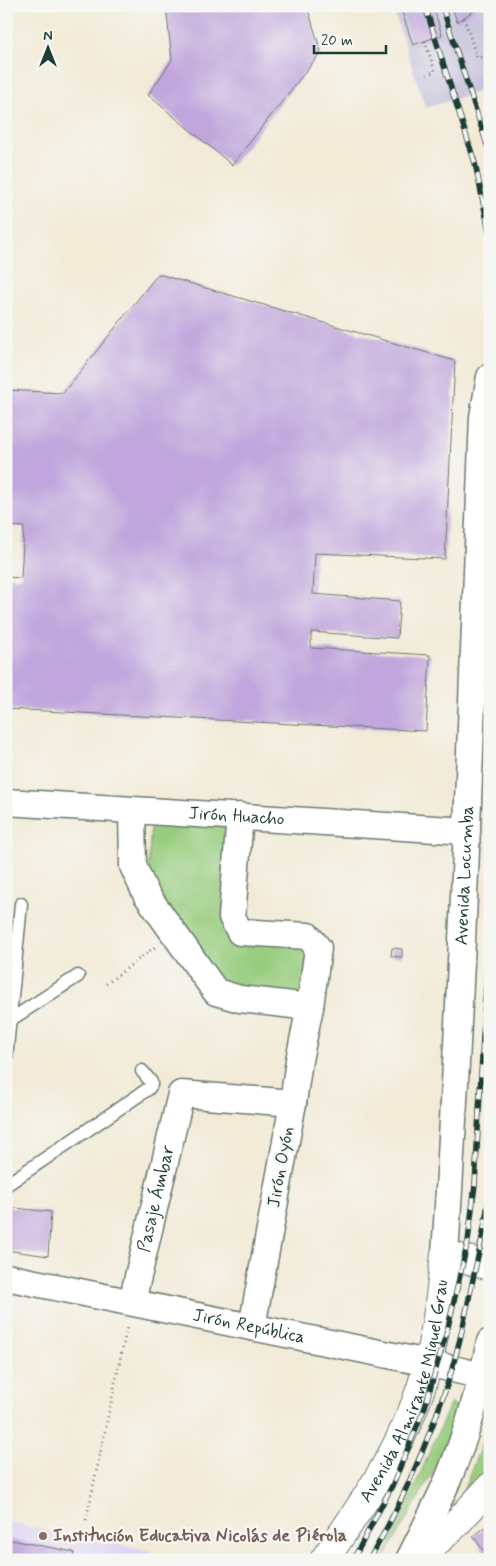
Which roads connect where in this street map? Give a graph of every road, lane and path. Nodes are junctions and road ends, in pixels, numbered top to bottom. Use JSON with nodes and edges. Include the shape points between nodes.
{"nodes":[{"id":1,"x":464,"y":18,"type":"dead end"},
{"id":2,"x":425,"y":42,"type":"dead end"},
{"id":3,"x":483,"y":57,"type":"dead end"},
{"id":4,"x":427,"y":75,"type":"dead end"},
{"id":5,"x":490,"y":378,"type":"edge"},
{"id":6,"x":6,"y":802,"type":"edge"},
{"id":7,"x":132,"y":810,"type":"junction"},
{"id":8,"x":240,"y":816,"type":"junction"},
{"id":9,"x":467,"y":830,"type":"junction"},
{"id":10,"x":21,"y":904,"type":"dead end"},
{"id":11,"x":174,"y":933,"type":"junction"},
{"id":12,"x":78,"y":976,"type":"dead end"},
{"id":13,"x":106,"y":984,"type":"dead end"},
{"id":14,"x":310,"y":1007,"type":"junction"},
{"id":15,"x":10,"y":1020,"type":"junction"},
{"id":16,"x":6,"y":1058,"type":"edge"},
{"id":17,"x":142,"y":1071,"type":"dead end"},
{"id":18,"x":292,"y":1103,"type":"junction"},
{"id":19,"x":6,"y":1185,"type":"edge"},
{"id":20,"x":445,"y":1254,"type":"junction"},
{"id":21,"x":490,"y":1266,"type":"edge"},
{"id":22,"x":6,"y":1277,"type":"edge"},
{"id":23,"x":132,"y":1302,"type":"junction"},
{"id":24,"x":252,"y":1327,"type":"junction"},
{"id":25,"x":490,"y":1342,"type":"edge"},
{"id":26,"x":428,"y":1363,"type":"junction"},
{"id":27,"x":486,"y":1376,"type":"edge"},
{"id":28,"x":490,"y":1487,"type":"edge"},
{"id":29,"x":86,"y":1520,"type":"dead end"},
{"id":30,"x":324,"y":1560,"type":"edge"},
{"id":31,"x":410,"y":1560,"type":"edge"},
{"id":32,"x":416,"y":1560,"type":"edge"}],
"edges":[{"from":1,"to":3,"type":"path","via":[[477,58]]},
{"from":2,"to":4,"type":"path","via":[[435,71]]},
{"from":5,"to":9,"type":"street","name":"Avenida Locumba","via":[[483,417]]},
{"from":6,"to":7,"type":"street","name":"Jirón Huacho"},
{"from":7,"to":8,"type":"street","name":"Jirón Huacho"},
{"from":7,"to":11,"type":"street","via":[[133,866],[146,894]]},
{"from":8,"to":9,"type":"street","name":"Jirón Huacho"},
{"from":8,"to":14,"type":"street","name":"Jirón Oyón","via":[[232,918],[240,932],[308,936],[318,948]]},
{"from":9,"to":20,"type":"street","name":"Avenida Locumba"},
{"from":10,"to":15,"type":"lane"},
{"from":11,"to":13,"type":"path"},
{"from":11,"to":14,"type":"street","via":[[216,992],[240,999]]},
{"from":12,"to":15,"type":"lane"},
{"from":14,"to":18,"type":"street","name":"Jirón Oyón"},
{"from":15,"to":16,"type":"lane"},
{"from":17,"to":19,"type":"lane","via":[[151,1082],[148,1088]]},
{"from":18,"to":23,"type":"street","name":"Pasaje Ámbar","via":[[181,1094]]},
{"from":18,"to":24,"type":"street","name":"Jirón Oyón"},
{"from":20,"to":21,"type":"main road","name":"Avenida Almirante Miguel Grau"},
{"from":20,"to":26,"type":"main road","name":"Avenida Almirante Miguel Grau"},
{"from":22,"to":23,"type":"street","name":"Jirón República"},
{"from":23,"to":24,"type":"street","name":"Jirón República"},
{"from":23,"to":29,"type":"path"},
{"from":24,"to":26,"type":"street","name":"Jirón República"},
{"from":25,"to":27,"type":"street"},
{"from":26,"to":27,"type":"street","name":"Jirón República"},
{"from":26,"to":30,"type":"main road","name":"Avenida Almirante Miguel Grau","via":[[413,1409],[387,1464]]},
{"from":27,"to":31,"type":"street","via":[[449,1477]]},
{"from":28,"to":32,"type":"main road"}]}
